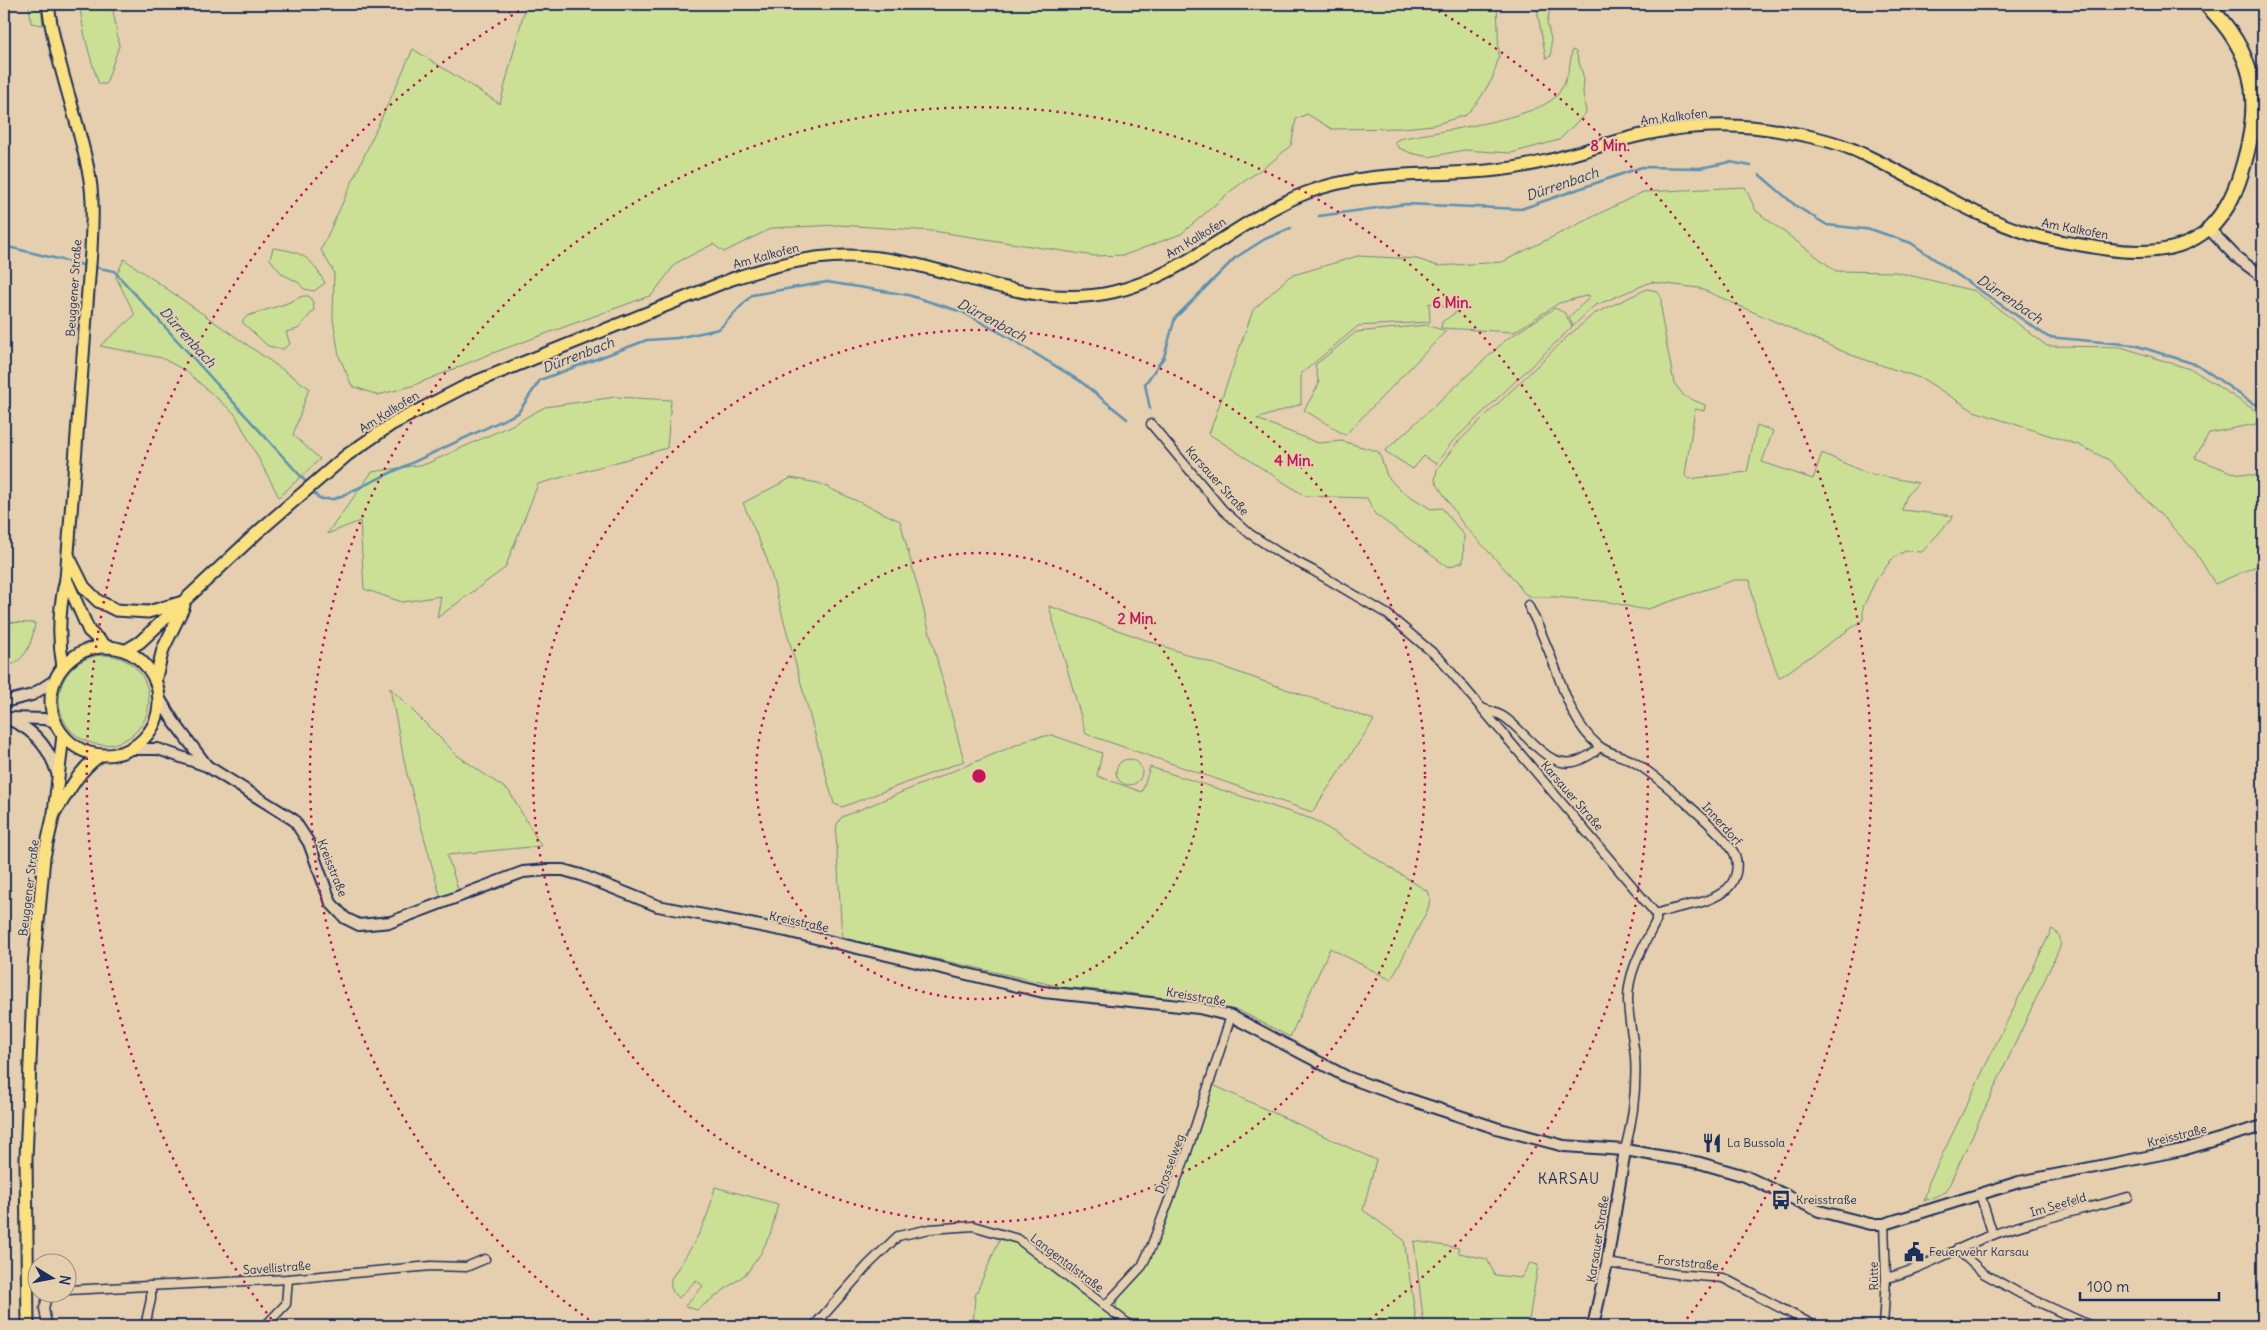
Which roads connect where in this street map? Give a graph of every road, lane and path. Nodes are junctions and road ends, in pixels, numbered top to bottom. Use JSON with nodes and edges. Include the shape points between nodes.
{"nodes":[{"id":1,"x":48,"y":4,"type":"edge"},
{"id":2,"x":2206,"y":4,"type":"edge"},
{"id":3,"x":2209,"y":229,"type":"junction"},
{"id":4,"x":2263,"y":277,"type":"edge"},
{"id":5,"x":1150,"y":424,"type":"dead end"},
{"id":6,"x":68,"y":554,"type":"junction"},
{"id":7,"x":66,"y":578,"type":"junction"},
{"id":8,"x":187,"y":600,"type":"junction"},
{"id":9,"x":1528,"y":604,"type":"dead end"},
{"id":10,"x":107,"y":647,"type":"junction"},
{"id":11,"x":125,"y":651,"type":"junction"},
{"id":12,"x":63,"y":667,"type":"junction"},
{"id":13,"x":55,"y":680,"type":"junction"},
{"id":14,"x":155,"y":681,"type":"junction"},
{"id":15,"x":158,"y":696,"type":"junction"},
{"id":16,"x":4,"y":702,"type":"edge"},
{"id":17,"x":1480,"y":708,"type":"junction"},
{"id":18,"x":4,"y":718,"type":"edge"},
{"id":19,"x":56,"y":722,"type":"junction"},
{"id":20,"x":63,"y":735,"type":"junction"},
{"id":21,"x":1599,"y":747,"type":"junction"},
{"id":22,"x":130,"y":749,"type":"junction"},
{"id":23,"x":101,"y":756,"type":"junction"},
{"id":24,"x":207,"y":766,"type":"junction"},
{"id":25,"x":59,"y":779,"type":"junction"},
{"id":26,"x":54,"y":813,"type":"junction"},
{"id":27,"x":1656,"y":914,"type":"junction"},
{"id":28,"x":1231,"y":1016,"type":"junction"},
{"id":29,"x":2263,"y":1126,"type":"edge"},
{"id":30,"x":1625,"y":1150,"type":"junction"},
{"id":31,"x":1980,"y":1194,"type":"junction"},
{"id":32,"x":2128,"y":1197,"type":"dead end"},
{"id":33,"x":1884,"y":1224,"type":"junction"},
{"id":34,"x":1993,"y":1235,"type":"junction"},
{"id":35,"x":1957,"y":1249,"type":"junction"},
{"id":36,"x":485,"y":1259,"type":"dead end"},
{"id":37,"x":1607,"y":1263,"type":"junction"},
{"id":38,"x":1886,"y":1278,"type":"junction"},
{"id":39,"x":288,"y":1279,"type":"junction"},
{"id":40,"x":151,"y":1286,"type":"junction"},
{"id":41,"x":78,"y":1290,"type":"edge"},
{"id":42,"x":46,"y":1302,"type":"edge"},
{"id":43,"x":1105,"y":1306,"type":"junction"},
{"id":44,"x":28,"y":1326,"type":"edge"},
{"id":45,"x":47,"y":1326,"type":"edge"},
{"id":46,"x":145,"y":1326,"type":"edge"},
{"id":47,"x":264,"y":1326,"type":"edge"},
{"id":48,"x":814,"y":1326,"type":"edge"},
{"id":49,"x":1130,"y":1326,"type":"edge"},
{"id":50,"x":1593,"y":1326,"type":"edge"},
{"id":51,"x":1815,"y":1326,"type":"edge"},
{"id":52,"x":1883,"y":1326,"type":"edge"},
{"id":53,"x":2091,"y":1326,"type":"edge"}],
"edges":[{"from":1,"to":6,"type":"main road","name":"Beuggener Straße","via":[[60,66],[89,175],[93,206]]},
{"from":2,"to":3,"type":"highway","via":[[2222,19],[2245,56],[2254,86],[2255,114],[2234,193],[2225,211]]},
{"from":3,"to":4,"type":"street","via":[[2236,257]]},
{"from":3,"to":8,"type":"main road","name":"Am Kalkofen","via":[[2190,241],[2161,250],[2129,252],[2074,244],[2029,234],[1981,214],[1863,154],[1813,137],[1756,127],[1710,126],[1667,130],[1618,140],[1528,166],[1451,174],[1378,176],[1332,184],[1280,204],[1176,267],[1140,284],[1112,292],[1082,296],[1012,291],[888,260],[848,256],[808,259],[771,266],[732,279],[470,384],[392,424],[320,478],[220,566]]},
{"from":5,"to":17,"type":"street","name":"Karsauer Straße","via":[[1217,503],[1250,534],[1387,614],[1440,659]]},
{"from":6,"to":7,"type":"main road","name":"Beuggener Straße"},
{"from":6,"to":8,"type":"main road","via":[[84,587],[98,601],[116,610],[148,612]]},
{"from":7,"to":10,"type":"main road","name":"Beuggener Straße","via":[[88,631]]},
{"from":7,"to":12,"type":"main road","name":"Beuggener Straße","via":[[60,624]]},
{"from":8,"to":11,"type":"main road","name":"Am Kalkofen","via":[[140,642]]},
{"from":8,"to":14,"type":"main road","name":"Am Kalkofen","via":[[163,649]]},
{"from":9,"to":21,"type":"street","name":"Innerdorf","via":[[1573,714]]},
{"from":10,"to":11,"type":"main road"},
{"from":10,"to":12,"type":"main road","via":[[78,654]]},
{"from":11,"to":14,"type":"main road","via":[[143,664]]},
{"from":12,"to":13,"type":"main road"},
{"from":13,"to":16,"type":"street","via":[[32,695]]},
{"from":13,"to":19,"type":"main road","via":[[52,694]]},
{"from":14,"to":15,"type":"main road"},
{"from":15,"to":22,"type":"main road","via":[[157,713],[151,728]]},
{"from":15,"to":24,"type":"street","name":"Kreisstraße"},
{"from":17,"to":21,"type":"street","via":[[1504,717],[1558,763],[1579,761]]},
{"from":17,"to":27,"type":"street","name":"Karsauer Straße"},
{"from":18,"to":19,"type":"street"},
{"from":18,"to":25,"type":"street","via":[[16,722],[40,740],[55,764]]},
{"from":19,"to":20,"type":"main road"},
{"from":20,"to":23,"type":"main road","via":[[79,749]]},
{"from":20,"to":25,"type":"main road","name":"Beuggener Straße"},
{"from":21,"to":27,"type":"street","name":"Innerdorf","via":[[1634,762],[1681,798],[1735,854],[1735,879],[1728,889],[1701,903]]},
{"from":22,"to":23,"type":"main road"},
{"from":22,"to":24,"type":"street","name":"Kreisstraße","via":[[158,749]]},
{"from":23,"to":26,"type":"main road","name":"Beuggener Straße","via":[[90,762],[80,774]]},
{"from":24,"to":28,"type":"street","name":"Kreisstraße","via":[[294,820],[309,843],[331,903],[344,918],[359,925],[391,922],[524,872],[562,870],[658,906],[795,933],[1043,992],[1199,1008]]},
{"from":25,"to":26,"type":"main road","name":"Beuggener Straße"},
{"from":26,"to":44,"type":"main road","name":"Beuggener Straße","via":[[40,888],[30,1048],[26,1159]]},
{"from":27,"to":30,"type":"street","name":"Karsauer Straße","via":[[1656,921],[1637,958],[1628,998],[1635,1086]]},
{"from":28,"to":30,"type":"street","name":"Kreisstraße","via":[[1347,1077],[1402,1098],[1564,1146]]},
{"from":28,"to":43,"type":"street","name":"Drosselweg","via":[[1185,1158],[1151,1247],[1142,1266]]},
{"from":29,"to":31,"type":"street","name":"Kreisstraße","via":[[2182,1150],[2019,1182]]},
{"from":30,"to":33,"type":"street","name":"Kreisstraße","via":[[1700,1163],[1745,1176],[1819,1211],[1870,1224]]},
{"from":30,"to":37,"type":"street","name":"Karsauer Straße"},
{"from":31,"to":33,"type":"street","name":"Kreisstraße"},
{"from":31,"to":34,"type":"street"},
{"from":32,"to":34,"type":"street","name":"Im Seefeld"},
{"from":33,"to":38,"type":"street","name":"Rütte"},
{"from":34,"to":35,"type":"street","name":"Im Seefeld"},
{"from":35,"to":38,"type":"street","name":"Im Seefeld","via":[[1911,1272]]},
{"from":35,"to":53,"type":"street","via":[[1984,1273]]},
{"from":36,"to":39,"type":"street","name":"Savellistraße","via":[[466,1267],[431,1266]]},
{"from":37,"to":50,"type":"street","name":"Karsauer Straße"},
{"from":37,"to":51,"type":"street","name":"Forststraße","via":[[1723,1278]]},
{"from":38,"to":52,"type":"street","name":"Rütte"},
{"from":39,"to":40,"type":"street","name":"Savellistraße"},
{"from":39,"to":47,"type":"street","via":[[286,1304]]},
{"from":40,"to":41,"type":"street","name":"Savellistraße"},
{"from":40,"to":46,"type":"street"},
{"from":42,"to":45,"type":"street","via":[[44,1308]]},
{"from":43,"to":48,"type":"street","name":"Langentalstraße","via":[[1018,1239],[973,1226],[930,1229],[898,1236]]},
{"from":43,"to":49,"type":"street","name":"Langentalstraße"}]}
